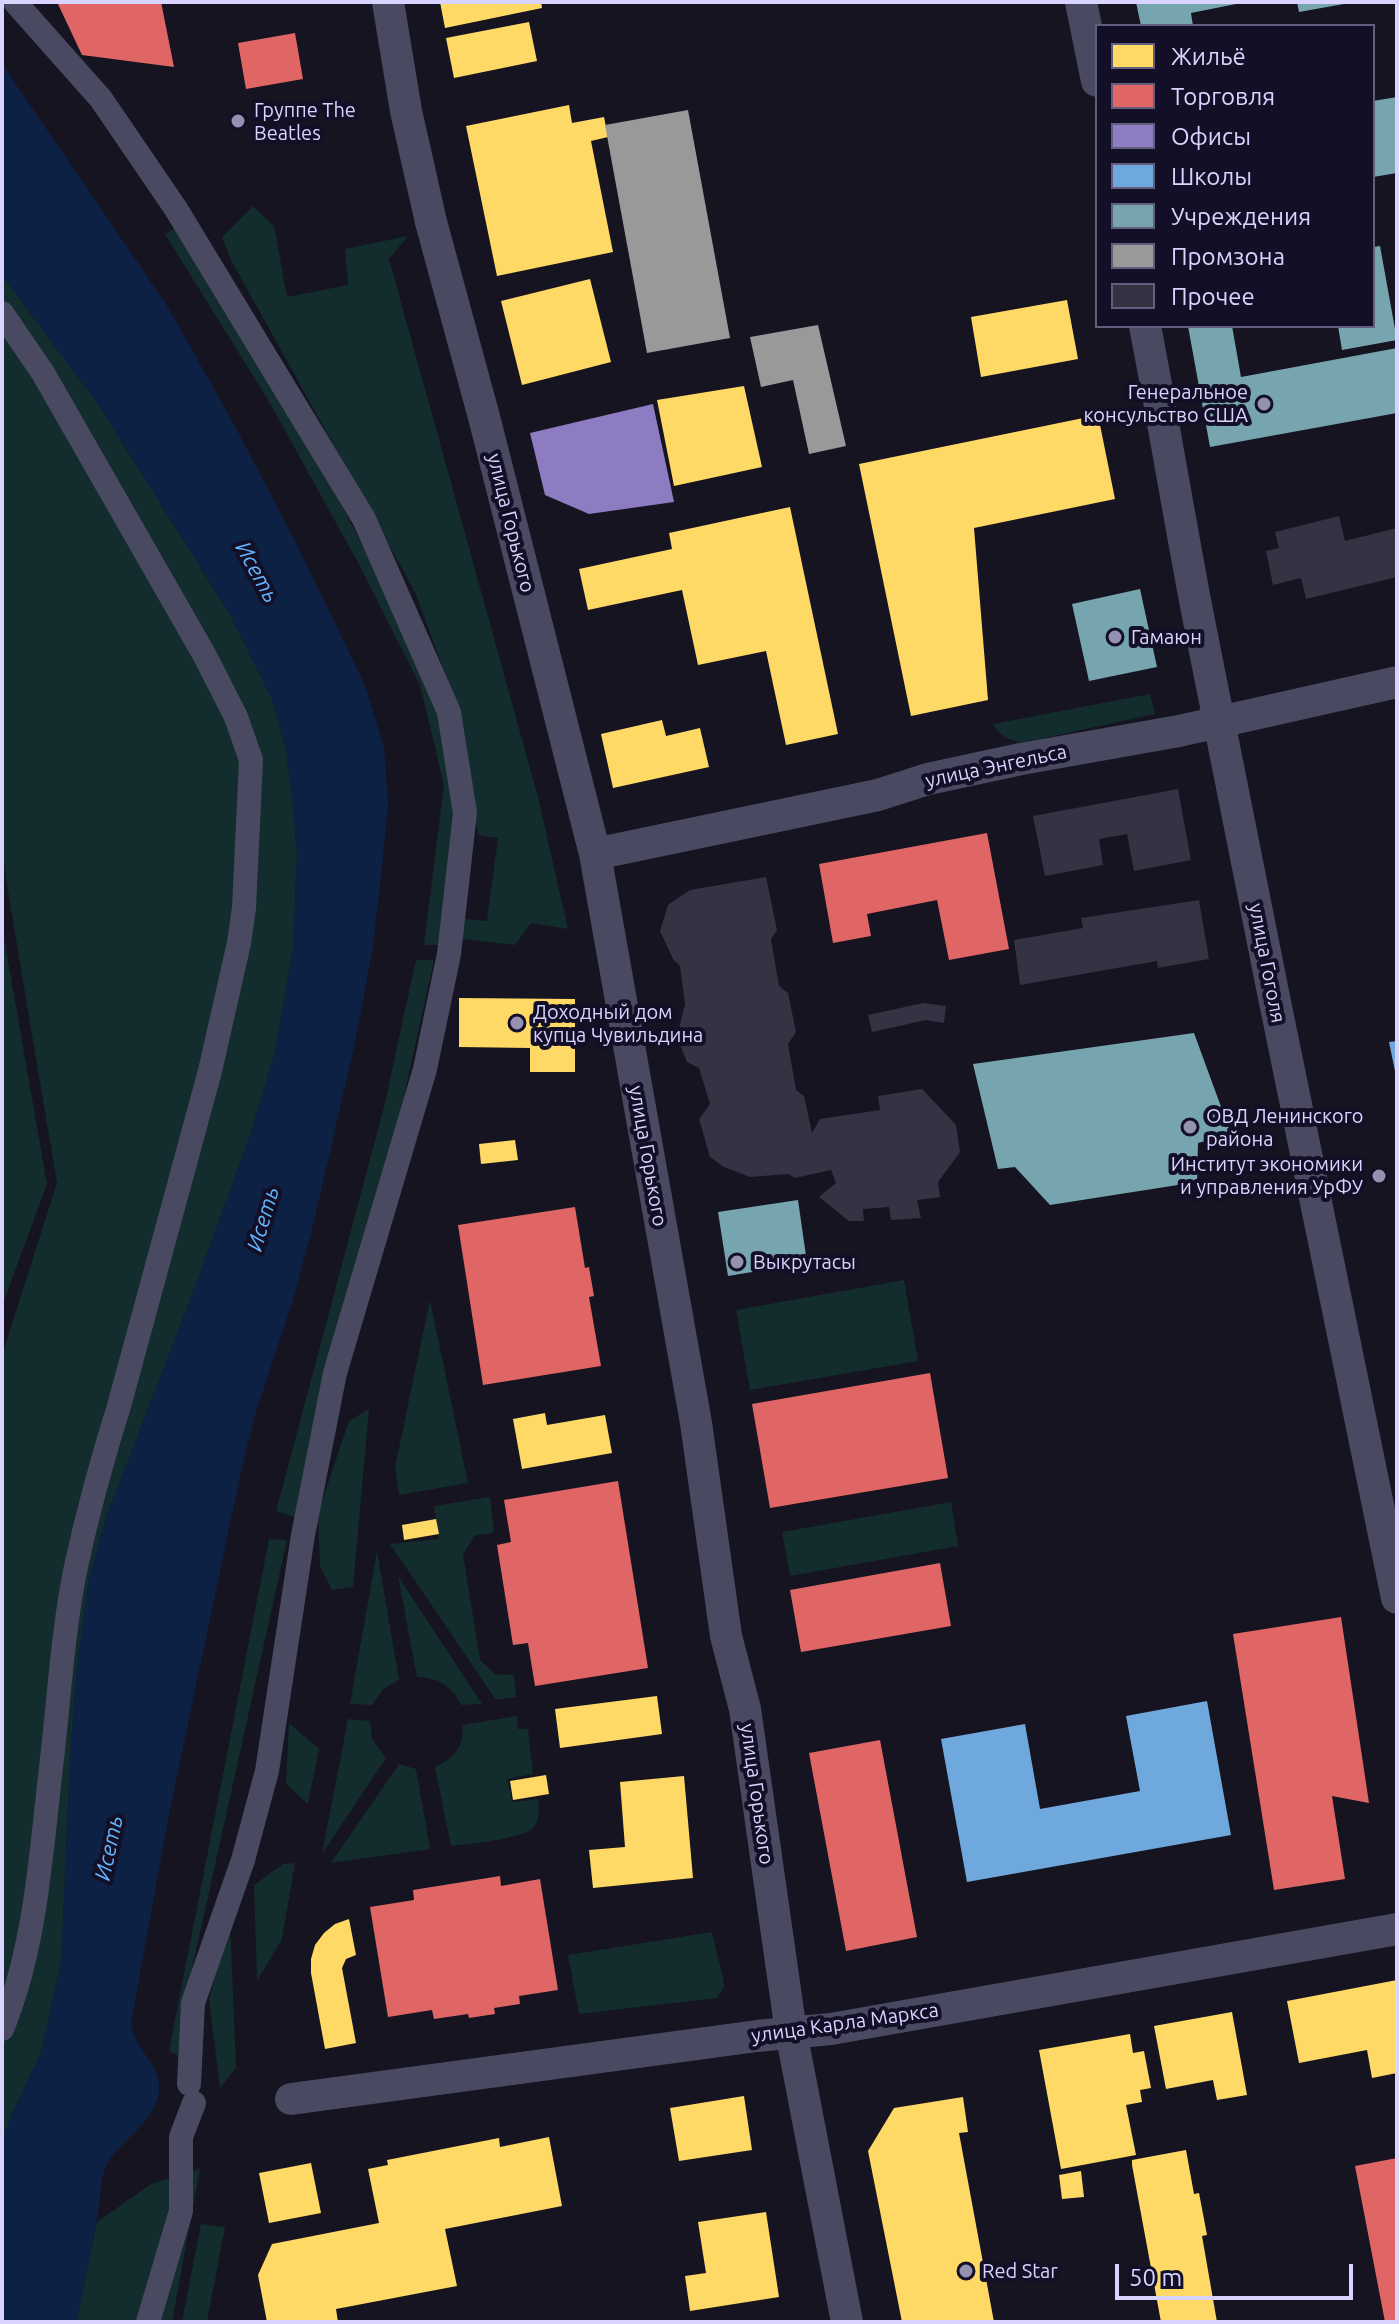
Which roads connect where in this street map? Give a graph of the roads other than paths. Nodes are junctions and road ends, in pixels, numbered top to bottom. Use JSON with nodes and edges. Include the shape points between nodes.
{"nodes":[{"id":1,"x":15,"y":2,"type":"edge"},
{"id":2,"x":388,"y":2,"type":"edge"},
{"id":3,"x":1081,"y":2,"type":"edge"},
{"id":4,"x":1095,"y":71,"type":"edge"},
{"id":5,"x":2,"y":313,"type":"edge"},
{"id":6,"x":1145,"y":328,"type":"edge"},
{"id":7,"x":1397,"y":682,"type":"edge"},
{"id":8,"x":1219,"y":722,"type":"junction"},
{"id":9,"x":595,"y":854,"type":"junction"},
{"id":10,"x":1397,"y":1598,"type":"edge"},
{"id":11,"x":1397,"y":1929,"type":"edge"},
{"id":12,"x":2,"y":2029,"type":"edge"},
{"id":13,"x":791,"y":2032,"type":"junction"},
{"id":14,"x":291,"y":2099,"type":"dead end"},
{"id":15,"x":148,"y":2322,"type":"edge"},
{"id":16,"x":847,"y":2322,"type":"edge"}],
"edges":[{"from":1,"to":15,"type":"street","via":[[101,99],[176,209],[364,519],[449,712],[465,813],[449,954],[425,1069],[335,1373],[303,1535],[267,1771],[243,1860],[193,2003],[192,2093],[181,2137],[181,2211]]},
{"from":2,"to":9,"type":"street","name":"улица Горького","via":[[431,222]]},
{"from":3,"to":4,"type":"street"},
{"from":5,"to":12,"type":"street","via":[[43,373],[205,656],[251,760],[239,943],[210,1071],[75,1573],[37,1881],[23,1965]]},
{"from":6,"to":8,"type":"street","name":"улица Гоголя"},
{"from":7,"to":8,"type":"street","name":"улица Энгельса"},
{"from":8,"to":9,"type":"street","name":"улица Энгельса","via":[[1021,759],[878,795]]},
{"from":8,"to":10,"type":"street","name":"улица Гоголя"},
{"from":9,"to":13,"type":"street","name":"улица Горького","via":[[696,1423],[726,1636],[745,1709]]},
{"from":11,"to":13,"type":"street","name":"улица Карла Маркса"},
{"from":13,"to":14,"type":"street","name":"улица Карла Маркса"},
{"from":13,"to":16,"type":"street","name":"улица Горького"}]}
